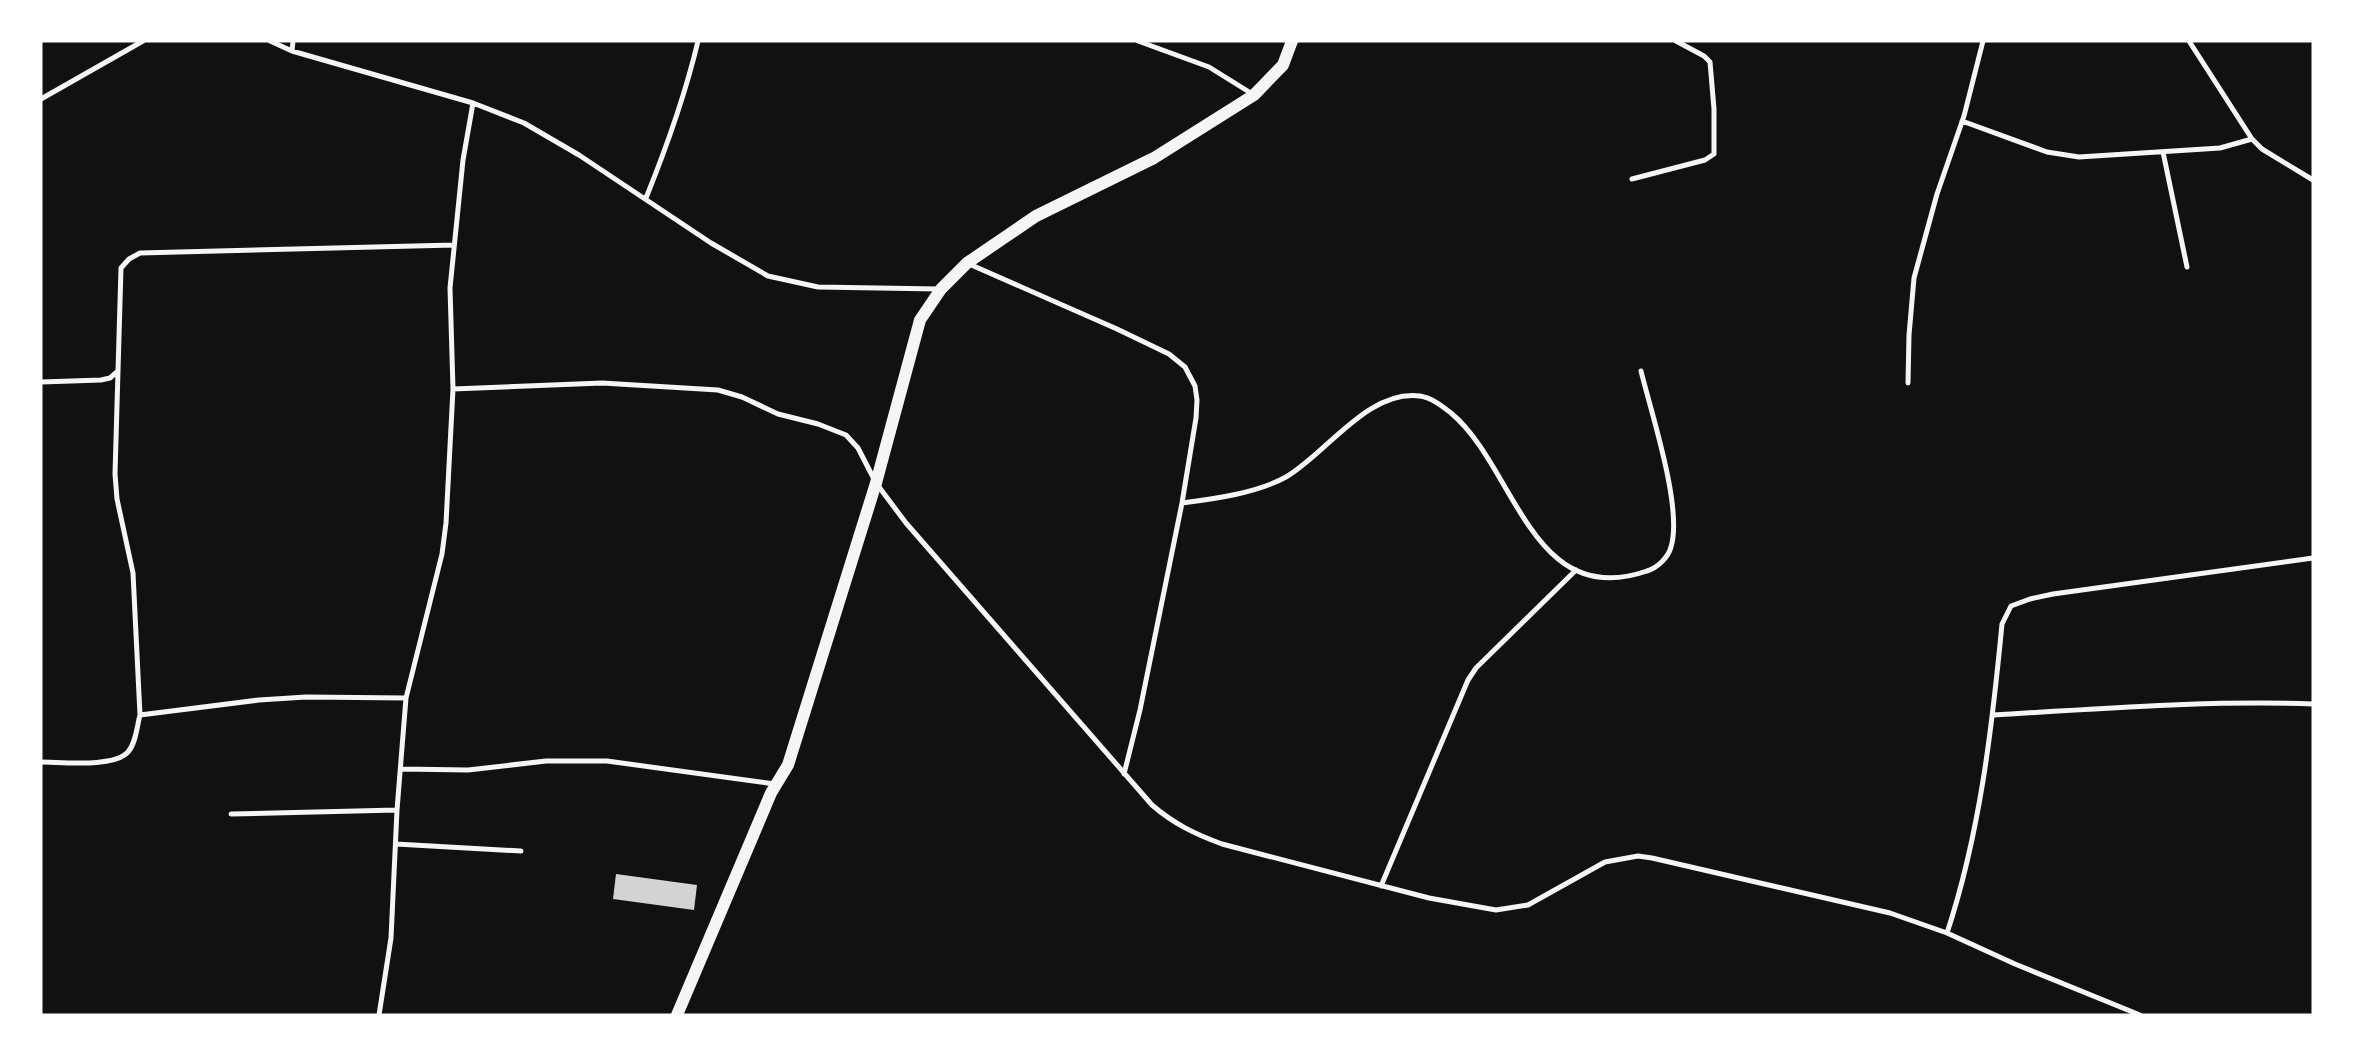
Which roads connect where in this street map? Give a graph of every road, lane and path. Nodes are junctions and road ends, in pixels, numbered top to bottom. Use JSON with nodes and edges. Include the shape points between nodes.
{"nodes":[{"id":1,"x":143,"y":41,"type":"edge"},
{"id":2,"x":270,"y":41,"type":"edge"},
{"id":3,"x":293,"y":41,"type":"edge"},
{"id":4,"x":698,"y":41,"type":"edge"},
{"id":5,"x":1138,"y":41,"type":"edge"},
{"id":6,"x":1292,"y":41,"type":"edge"},
{"id":7,"x":1676,"y":41,"type":"edge"},
{"id":8,"x":1983,"y":41,"type":"edge"},
{"id":9,"x":2189,"y":41,"type":"edge"},
{"id":10,"x":292,"y":51,"type":"junction"},
{"id":11,"x":1254,"y":95,"type":"junction"},
{"id":12,"x":41,"y":99,"type":"edge"},
{"id":13,"x":473,"y":103,"type":"junction"},
{"id":14,"x":1962,"y":121,"type":"junction"},
{"id":15,"x":2252,"y":139,"type":"junction"},
{"id":16,"x":2163,"y":152,"type":"junction"},
{"id":17,"x":1632,"y":179,"type":"dead end"},
{"id":18,"x":2313,"y":180,"type":"edge"},
{"id":19,"x":646,"y":198,"type":"junction"},
{"id":20,"x":454,"y":245,"type":"junction"},
{"id":21,"x":967,"y":263,"type":"junction"},
{"id":22,"x":2187,"y":267,"type":"dead end"},
{"id":23,"x":941,"y":289,"type":"junction"},
{"id":24,"x":118,"y":371,"type":"junction"},
{"id":25,"x":1640,"y":371,"type":"dead end"},
{"id":26,"x":41,"y":382,"type":"edge"},
{"id":27,"x":1908,"y":383,"type":"dead end"},
{"id":28,"x":453,"y":389,"type":"junction"},
{"id":29,"x":876,"y":483,"type":"junction"},
{"id":30,"x":1182,"y":503,"type":"junction"},
{"id":31,"x":2313,"y":558,"type":"edge"},
{"id":32,"x":1576,"y":570,"type":"junction"},
{"id":33,"x":406,"y":698,"type":"junction"},
{"id":34,"x":2313,"y":704,"type":"edge"},
{"id":35,"x":140,"y":715,"type":"junction"},
{"id":36,"x":1993,"y":715,"type":"junction"},
{"id":37,"x":41,"y":762,"type":"edge"},
{"id":38,"x":401,"y":769,"type":"junction"},
{"id":39,"x":1124,"y":774,"type":"junction"},
{"id":40,"x":775,"y":784,"type":"junction"},
{"id":41,"x":397,"y":810,"type":"junction"},
{"id":42,"x":230,"y":814,"type":"dead end"},
{"id":43,"x":396,"y":844,"type":"junction"},
{"id":44,"x":521,"y":852,"type":"dead end"},
{"id":45,"x":1381,"y":886,"type":"junction"},
{"id":46,"x":1947,"y":933,"type":"junction"},
{"id":47,"x":379,"y":1015,"type":"edge"},
{"id":48,"x":677,"y":1015,"type":"edge"},
{"id":49,"x":2140,"y":1015,"type":"edge"}],
"edges":[{"from":1,"to":12,"type":"street"},
{"from":2,"to":10,"type":"street"},
{"from":3,"to":10,"type":"street"},
{"from":4,"to":19,"type":"street","via":[[689,81]]},
{"from":5,"to":11,"type":"street","via":[[1209,67]]},
{"from":6,"to":11,"type":"main road","via":[[1283,65]]},
{"from":7,"to":17,"type":"street","via":[[1710,62],[1714,154],[1705,160]]},
{"from":8,"to":14,"type":"street"},
{"from":9,"to":15,"type":"street"},
{"from":10,"to":13,"type":"street"},
{"from":11,"to":21,"type":"main road","via":[[1154,158],[1036,216]]},
{"from":13,"to":19,"type":"street","via":[[552,138]]},
{"from":13,"to":20,"type":"street"},
{"from":14,"to":16,"type":"street","via":[[2061,155]]},
{"from":14,"to":27,"type":"street","via":[[1937,194],[1914,278],[1908,335]]},
{"from":15,"to":16,"type":"street","via":[[2229,147]]},
{"from":15,"to":18,"type":"street","via":[[2262,149]]},
{"from":16,"to":22,"type":"street"},
{"from":19,"to":23,"type":"street","via":[[711,243],[768,276],[818,287]]},
{"from":20,"to":24,"type":"street","via":[[140,253],[122,268]]},
{"from":20,"to":28,"type":"street","via":[[449,316]]},
{"from":21,"to":23,"type":"main road"},
{"from":21,"to":30,"type":"street","via":[[1118,329],[1169,354],[1185,367],[1195,386],[1197,400]]},
{"from":23,"to":29,"type":"main road","via":[[920,320]]},
{"from":24,"to":26,"type":"street","via":[[110,378],[100,380]]},
{"from":24,"to":35,"type":"street","via":[[115,474],[117,499],[134,573]]},
{"from":25,"to":32,"type":"street","via":[[1672,503],[1674,531],[1671,549],[1653,569],[1631,576],[1604,577]]},
{"from":28,"to":29,"type":"street","via":[[602,383],[718,390],[778,414],[846,435],[858,448]]},
{"from":28,"to":33,"type":"street","via":[[442,554]]},
{"from":29,"to":39,"type":"street","via":[[952,578]]},
{"from":29,"to":40,"type":"main road","via":[[788,765]]},
{"from":30,"to":32,"type":"street","via":[[1220,498],[1286,477],[1371,409],[1398,397],[1420,396],[1440,404],[1463,423],[1542,545],[1562,564]]},
{"from":30,"to":39,"type":"street"},
{"from":31,"to":36,"type":"street","via":[[2053,594],[2017,602],[2006,612],[2002,624]]},
{"from":32,"to":45,"type":"street","via":[[1476,668],[1468,680]]},
{"from":33,"to":35,"type":"street","via":[[259,700]]},
{"from":33,"to":38,"type":"street"},
{"from":34,"to":36,"type":"street","via":[[2168,705]]},
{"from":35,"to":37,"type":"street","via":[[133,742],[121,758],[104,762]]},
{"from":36,"to":46,"type":"street","via":[[1984,782],[1962,890]]},
{"from":38,"to":40,"type":"street","via":[[468,770],[546,761],[607,761]]},
{"from":38,"to":41,"type":"street"},
{"from":39,"to":45,"type":"street","via":[[1170,821],[1190,832],[1222,844]]},
{"from":40,"to":48,"type":"main road"},
{"from":41,"to":42,"type":"street"},
{"from":41,"to":43,"type":"street"},
{"from":43,"to":44,"type":"street"},
{"from":43,"to":47,"type":"street","via":[[391,938]]},
{"from":45,"to":46,"type":"street","via":[[1476,907],[1510,910],[1528,905],[1605,862],[1638,856],[1842,901],[1890,913]]},
{"from":46,"to":49,"type":"street"}]}
